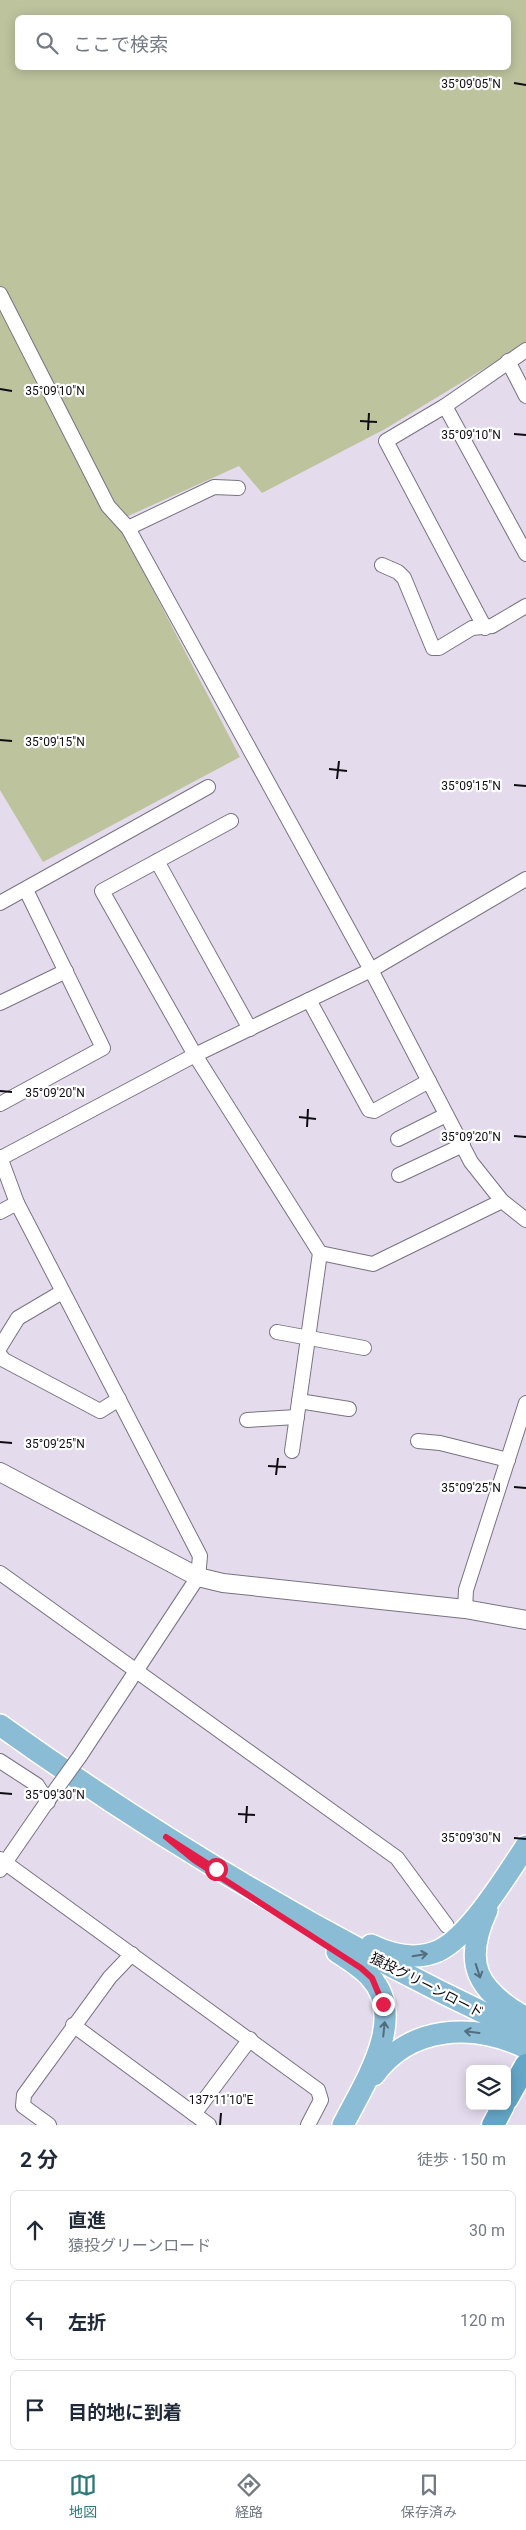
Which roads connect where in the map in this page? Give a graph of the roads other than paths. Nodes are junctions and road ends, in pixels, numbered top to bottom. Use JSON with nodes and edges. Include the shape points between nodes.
{"nodes":[{"id":1,"x":0,"y":294,"type":"edge"},
{"id":2,"x":526,"y":350,"type":"edge"},
{"id":3,"x":508,"y":361,"type":"junction"},
{"id":4,"x":526,"y":396,"type":"edge"},
{"id":5,"x":444,"y":406,"type":"junction"},
{"id":6,"x":238,"y":488,"type":"dead end"},
{"id":7,"x":128,"y":528,"type":"junction"},
{"id":8,"x":526,"y":554,"type":"edge"},
{"id":9,"x":382,"y":565,"type":"dead end"},
{"id":10,"x":526,"y":606,"type":"edge"},
{"id":11,"x":485,"y":628,"type":"junction"},
{"id":12,"x":208,"y":787,"type":"dead end"},
{"id":13,"x":231,"y":821,"type":"dead end"},
{"id":14,"x":157,"y":861,"type":"junction"},
{"id":15,"x":526,"y":879,"type":"edge"},
{"id":16,"x":26,"y":890,"type":"junction"},
{"id":17,"x":0,"y":903,"type":"edge"},
{"id":18,"x":371,"y":970,"type":"junction"},
{"id":19,"x":66,"y":971,"type":"junction"},
{"id":20,"x":309,"y":1000,"type":"junction"},
{"id":21,"x":0,"y":1003,"type":"edge"},
{"id":22,"x":250,"y":1029,"type":"junction"},
{"id":23,"x":195,"y":1055,"type":"junction"},
{"id":24,"x":429,"y":1081,"type":"junction"},
{"id":25,"x":0,"y":1104,"type":"edge"},
{"id":26,"x":446,"y":1114,"type":"junction"},
{"id":27,"x":398,"y":1139,"type":"dead end"},
{"id":28,"x":463,"y":1145,"type":"junction"},
{"id":29,"x":0,"y":1158,"type":"edge"},
{"id":30,"x":399,"y":1175,"type":"dead end"},
{"id":31,"x":502,"y":1200,"type":"junction"},
{"id":32,"x":17,"y":1203,"type":"junction"},
{"id":33,"x":0,"y":1212,"type":"edge"},
{"id":34,"x":526,"y":1220,"type":"edge"},
{"id":35,"x":320,"y":1252,"type":"junction"},
{"id":36,"x":62,"y":1292,"type":"junction"},
{"id":37,"x":277,"y":1332,"type":"dead end"},
{"id":38,"x":308,"y":1337,"type":"junction"},
{"id":39,"x":0,"y":1347,"type":"edge"},
{"id":40,"x":364,"y":1348,"type":"dead end"},
{"id":41,"x":0,"y":1355,"type":"edge"},
{"id":42,"x":119,"y":1399,"type":"junction"},
{"id":43,"x":299,"y":1401,"type":"junction"},
{"id":44,"x":526,"y":1403,"type":"edge"},
{"id":45,"x":349,"y":1409,"type":"dead end"},
{"id":46,"x":297,"y":1416,"type":"junction"},
{"id":47,"x":246,"y":1420,"type":"dead end"},
{"id":48,"x":418,"y":1441,"type":"dead end"},
{"id":49,"x":292,"y":1451,"type":"dead end"},
{"id":50,"x":508,"y":1460,"type":"junction"},
{"id":51,"x":0,"y":1472,"type":"edge"},
{"id":52,"x":0,"y":1572,"type":"edge"},
{"id":53,"x":198,"y":1577,"type":"junction"},
{"id":54,"x":465,"y":1609,"type":"junction"},
{"id":55,"x":526,"y":1620,"type":"edge"},
{"id":56,"x":138,"y":1671,"type":"junction"},
{"id":57,"x":0,"y":1725,"type":"edge"},
{"id":58,"x":0,"y":1761,"type":"edge"},
{"id":59,"x":49,"y":1800,"type":"junction"},
{"id":60,"x":166,"y":1837,"type":"junction"},
{"id":61,"x":526,"y":1846,"type":"edge"},
{"id":62,"x":2,"y":1864,"type":"edge"},
{"id":63,"x":216,"y":1869,"type":"junction"},
{"id":64,"x":495,"y":1892,"type":"junction"},
{"id":65,"x":447,"y":1926,"type":"dead end"},
{"id":66,"x":132,"y":1954,"type":"junction"},
{"id":67,"x":74,"y":2025,"type":"junction"},
{"id":68,"x":524,"y":2035,"type":"edge"},
{"id":69,"x":250,"y":2039,"type":"junction"},
{"id":70,"x":526,"y":2065,"type":"edge"},
{"id":71,"x":511,"y":2092,"type":"edge"},
{"id":72,"x":353,"y":2106,"type":"junction"},
{"id":73,"x":501,"y":2110,"type":"edge"},
{"id":74,"x":194,"y":2114,"type":"junction"},
{"id":75,"x":49,"y":2125,"type":"edge"},
{"id":76,"x":208,"y":2125,"type":"edge"},
{"id":77,"x":308,"y":2125,"type":"edge"},
{"id":78,"x":343,"y":2125,"type":"edge"},
{"id":79,"x":493,"y":2125,"type":"edge"}],
"edges":[{"from":1,"to":7,"type":"street","via":[[108,506]]},
{"from":2,"to":3,"type":"street"},
{"from":3,"to":4,"type":"street"},
{"from":3,"to":5,"type":"street"},
{"from":5,"to":8,"type":"street"},
{"from":5,"to":11,"type":"street","via":[[386,441]]},
{"from":6,"to":7,"type":"street","via":[[214,487]]},
{"from":7,"to":18,"type":"street"},
{"from":9,"to":11,"type":"street","via":[[404,578],[433,648],[439,648],[472,628]]},
{"from":10,"to":11,"type":"street"},
{"from":12,"to":16,"type":"street"},
{"from":13,"to":14,"type":"street"},
{"from":14,"to":22,"type":"street"},
{"from":14,"to":23,"type":"street","via":[[102,891]]},
{"from":15,"to":18,"type":"street"},
{"from":16,"to":17,"type":"street"},
{"from":16,"to":19,"type":"street"},
{"from":18,"to":20,"type":"street"},
{"from":18,"to":24,"type":"street"},
{"from":19,"to":21,"type":"street"},
{"from":19,"to":25,"type":"street","via":[[103,1048]]},
{"from":20,"to":22,"type":"street"},
{"from":20,"to":24,"type":"street","via":[[369,1110],[374,1111]]},
{"from":22,"to":23,"type":"street"},
{"from":23,"to":29,"type":"street"},
{"from":23,"to":35,"type":"street"},
{"from":24,"to":26,"type":"street"},
{"from":26,"to":27,"type":"street"},
{"from":26,"to":28,"type":"street"},
{"from":28,"to":30,"type":"street"},
{"from":28,"to":31,"type":"street","via":[[471,1162]]},
{"from":29,"to":32,"type":"street"},
{"from":31,"to":34,"type":"street"},
{"from":31,"to":35,"type":"street","via":[[373,1264]]},
{"from":32,"to":33,"type":"street"},
{"from":32,"to":36,"type":"street"},
{"from":35,"to":38,"type":"street"},
{"from":36,"to":39,"type":"street","via":[[18,1318]]},
{"from":36,"to":42,"type":"street"},
{"from":37,"to":38,"type":"street"},
{"from":38,"to":40,"type":"street"},
{"from":38,"to":43,"type":"street"},
{"from":41,"to":42,"type":"street","via":[[100,1411]]},
{"from":42,"to":53,"type":"street","via":[[197,1547],[200,1556]]},
{"from":43,"to":45,"type":"street"},
{"from":43,"to":46,"type":"street"},
{"from":44,"to":50,"type":"street"},
{"from":46,"to":47,"type":"street"},
{"from":46,"to":49,"type":"street"},
{"from":48,"to":50,"type":"street","via":[[440,1443]]},
{"from":50,"to":54,"type":"street","via":[[466,1590]]},
{"from":51,"to":53,"type":"street"},
{"from":52,"to":56,"type":"street"},
{"from":53,"to":54,"type":"street","via":[[223,1583]]},
{"from":53,"to":56,"type":"street"},
{"from":54,"to":55,"type":"street"},
{"from":56,"to":59,"type":"street","bridge":true},
{"from":56,"to":65,"type":"street","via":[[397,1858]]},
{"from":57,"to":60,"type":"main road","name":"猿投グリーンロード"},
{"from":58,"to":59,"type":"street","via":[[37,1785]]},
{"from":59,"to":62,"type":"street"},
{"from":60,"to":63,"type":"main road","name":"猿投グリーンロード"},
{"from":72,"to":60,"type":"main road","one_way":true,"via":[[376,2060],[385,2029],[383,2004],[372,1978],[350,1960],[194,1860]]},
{"from":61,"to":64,"type":"main road"},
{"from":62,"to":66,"type":"street"},
{"from":63,"to":64,"type":"main road","one_way":true,"via":[[352,1937],[380,1949],[409,1956],[438,1951],[450,1943]]},
{"from":63,"to":68,"type":"main road","name":"猿投グリーンロード","via":[[282,1909],[410,1978]]},
{"from":64,"to":68,"type":"main road","one_way":true,"via":[[478,1934],[475,1964],[486,1989]]},
{"from":66,"to":67,"type":"street"},
{"from":66,"to":69,"type":"street"},
{"from":67,"to":74,"type":"street"},
{"from":67,"to":75,"type":"street","via":[[23,2098],[24,2106]]},
{"from":68,"to":72,"type":"main road","one_way":true,"via":[[498,2036],[459,2030],[424,2037],[395,2053],[381,2066]]},
{"from":69,"to":74,"type":"street"},
{"from":69,"to":77,"type":"street","via":[[318,2090],[321,2100]]},
{"from":70,"to":71,"type":"highway"},
{"from":72,"to":78,"type":"main road"},
{"from":73,"to":79,"type":"highway"},
{"from":74,"to":76,"type":"street"}]}
